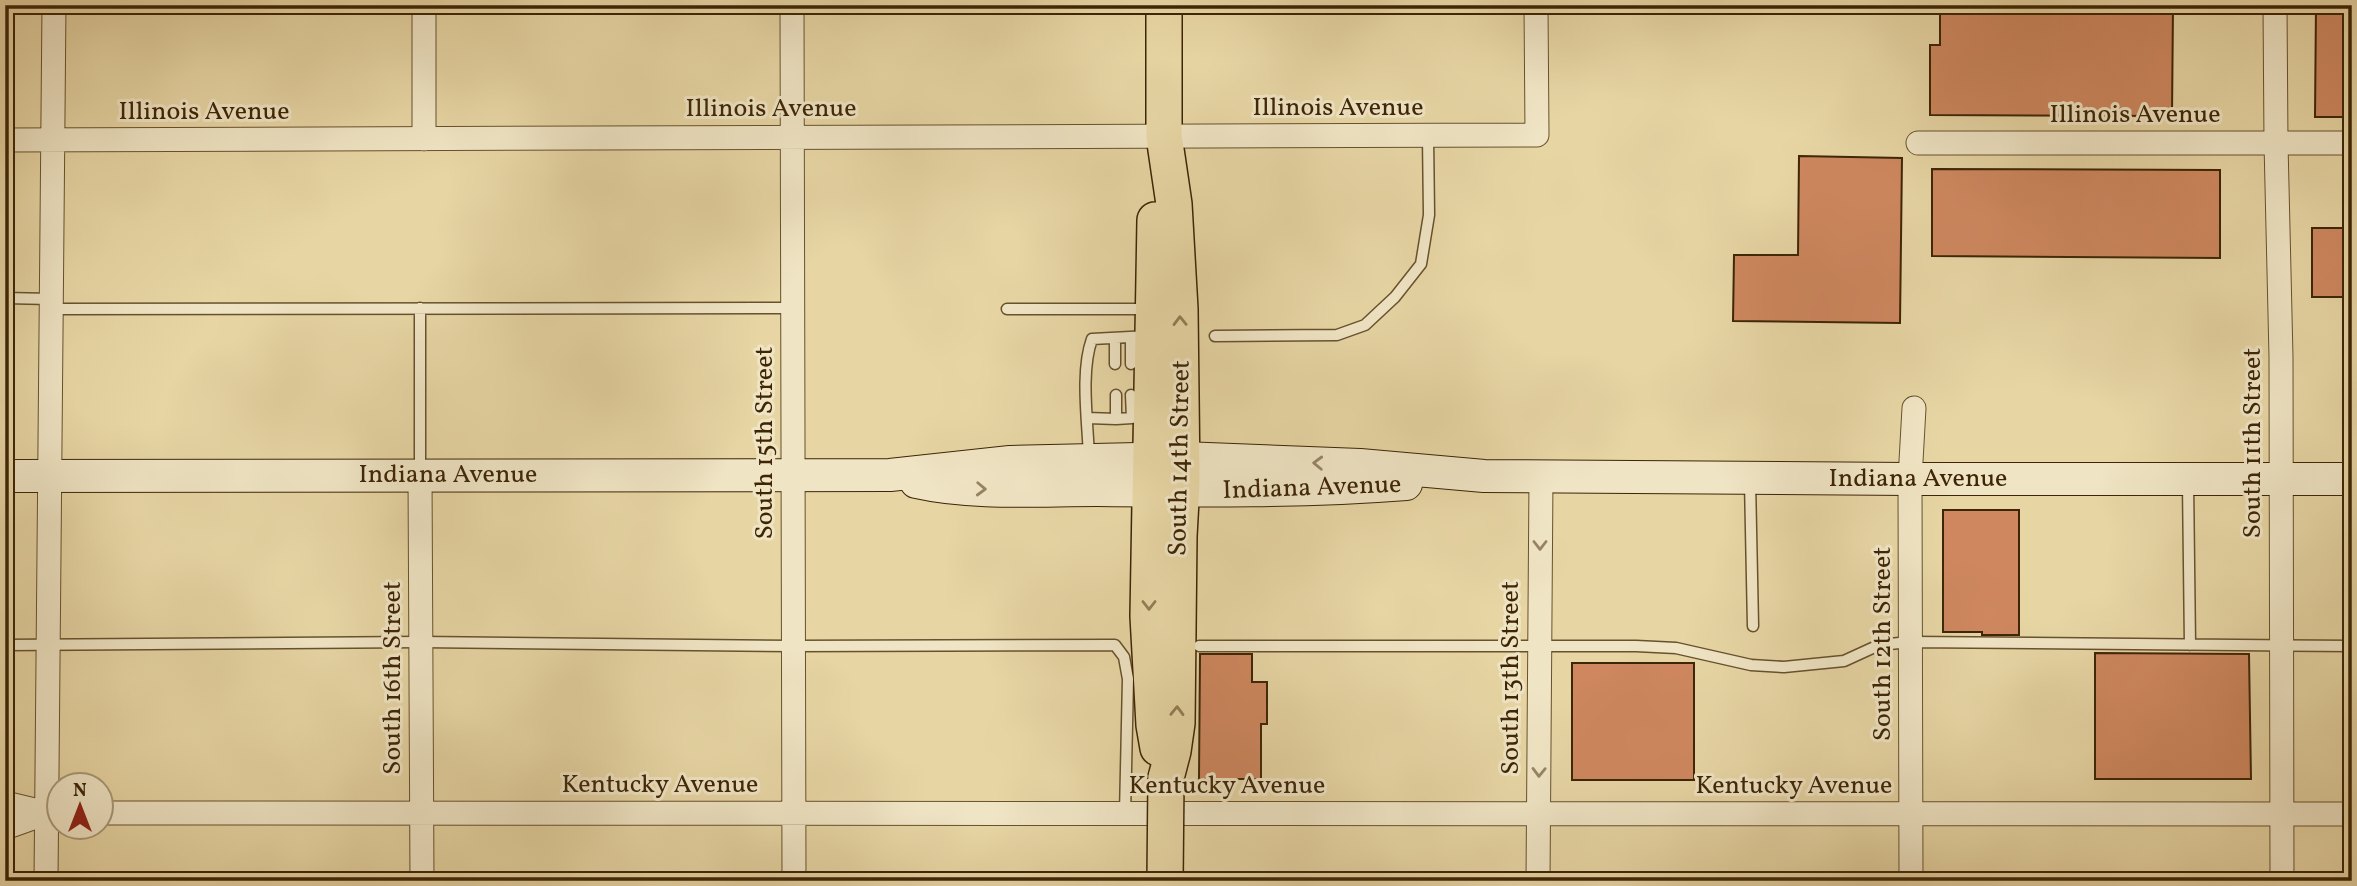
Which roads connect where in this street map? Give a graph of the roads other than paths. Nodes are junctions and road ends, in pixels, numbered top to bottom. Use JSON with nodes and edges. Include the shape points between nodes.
{"nodes":[{"id":1,"x":54,"y":5,"type":"edge"},
{"id":2,"x":424,"y":5,"type":"edge"},
{"id":3,"x":792,"y":5,"type":"edge"},
{"id":4,"x":1164,"y":5,"type":"edge"},
{"id":5,"x":1536,"y":5,"type":"edge"},
{"id":6,"x":2275,"y":5,"type":"edge"},
{"id":7,"x":1164,"y":136,"type":"junction"},
{"id":8,"x":1428,"y":136,"type":"junction"},
{"id":9,"x":792,"y":137,"type":"junction"},
{"id":10,"x":424,"y":139,"type":"junction"},
{"id":11,"x":5,"y":140,"type":"edge"},
{"id":12,"x":54,"y":140,"type":"junction"},
{"id":13,"x":1918,"y":143,"type":"dead end"},
{"id":14,"x":2276,"y":143,"type":"junction"},
{"id":15,"x":2352,"y":143,"type":"edge"},
{"id":16,"x":5,"y":298,"type":"edge"},
{"id":17,"x":52,"y":304,"type":"junction"},
{"id":18,"x":420,"y":309,"type":"junction"},
{"id":19,"x":793,"y":309,"type":"junction"},
{"id":20,"x":1007,"y":309,"type":"dead end"},
{"id":21,"x":1145,"y":327,"type":"junction"},
{"id":22,"x":1215,"y":336,"type":"dead end"},
{"id":23,"x":1115,"y":338,"type":"junction"},
{"id":24,"x":1115,"y":364,"type":"dead end"},
{"id":25,"x":1131,"y":364,"type":"dead end"},
{"id":26,"x":1116,"y":395,"type":"dead end"},
{"id":27,"x":1132,"y":396,"type":"dead end"},
{"id":28,"x":1914,"y":408,"type":"dead end"},
{"id":29,"x":1088,"y":418,"type":"junction"},
{"id":30,"x":1116,"y":419,"type":"junction"},
{"id":31,"x":1089,"y":460,"type":"junction"},
{"id":32,"x":793,"y":474,"type":"junction"},
{"id":33,"x":421,"y":475,"type":"junction"},
{"id":34,"x":890,"y":475,"type":"junction"},
{"id":35,"x":1166,"y":475,"type":"junction"},
{"id":36,"x":5,"y":476,"type":"edge"},
{"id":37,"x":48,"y":476,"type":"junction"},
{"id":38,"x":1541,"y":477,"type":"junction"},
{"id":39,"x":1750,"y":478,"type":"junction"},
{"id":40,"x":1910,"y":479,"type":"junction"},
{"id":41,"x":2188,"y":479,"type":"junction"},
{"id":42,"x":2281,"y":479,"type":"junction"},
{"id":43,"x":2352,"y":479,"type":"edge"},
{"id":44,"x":1753,"y":626,"type":"dead end"},
{"id":45,"x":421,"y":642,"type":"junction"},
{"id":46,"x":1910,"y":642,"type":"junction"},
{"id":47,"x":5,"y":645,"type":"edge"},
{"id":48,"x":47,"y":645,"type":"junction"},
{"id":49,"x":1540,"y":645,"type":"junction"},
{"id":50,"x":2190,"y":645,"type":"junction"},
{"id":51,"x":793,"y":646,"type":"junction"},
{"id":52,"x":1199,"y":646,"type":"dead end"},
{"id":53,"x":2283,"y":646,"type":"junction"},
{"id":54,"x":2352,"y":646,"type":"edge"},
{"id":55,"x":51,"y":770,"type":"edge"},
{"id":56,"x":5,"y":803,"type":"edge"},
{"id":57,"x":46,"y":812,"type":"edge"},
{"id":58,"x":116,"y":813,"type":"edge"},
{"id":59,"x":421,"y":813,"type":"junction"},
{"id":60,"x":794,"y":813,"type":"junction"},
{"id":61,"x":1125,"y":814,"type":"junction"},
{"id":62,"x":1538,"y":814,"type":"junction"},
{"id":63,"x":1911,"y":814,"type":"junction"},
{"id":64,"x":2281,"y":814,"type":"junction"},
{"id":65,"x":2352,"y":814,"type":"edge"},
{"id":66,"x":46,"y":815,"type":"edge"},
{"id":67,"x":5,"y":828,"type":"edge"},
{"id":68,"x":50,"y":840,"type":"edge"},
{"id":69,"x":46,"y":881,"type":"edge"},
{"id":70,"x":422,"y":881,"type":"edge"},
{"id":71,"x":794,"y":881,"type":"edge"},
{"id":72,"x":1166,"y":881,"type":"edge"},
{"id":73,"x":1538,"y":881,"type":"edge"},
{"id":74,"x":1911,"y":881,"type":"edge"},
{"id":75,"x":2282,"y":881,"type":"edge"}],
"edges":[{"from":1,"to":12,"type":"street"},
{"from":2,"to":10,"type":"street"},
{"from":3,"to":9,"type":"street","name":"South 15th Street"},
{"from":4,"to":7,"type":"main road","name":"South 14th Street"},
{"from":5,"to":8,"type":"street","name":"Illinois Avenue","via":[[1537,135]]},
{"from":6,"to":14,"type":"street","name":"South 11th Street"},
{"from":7,"to":8,"type":"street","name":"Illinois Avenue"},
{"from":7,"to":9,"type":"street","name":"Illinois Avenue"},
{"from":7,"to":21,"type":"main road","name":"South 14th Street"},
{"from":35,"to":7,"type":"main road","name":"South 14th Street","one_way":true,"via":[[1180,309],[1176,224]]},
{"from":8,"to":22,"type":"lane","via":[[1429,215],[1421,264],[1365,326],[1337,335]]},
{"from":9,"to":10,"type":"street","name":"Illinois Avenue"},
{"from":9,"to":19,"type":"street","name":"South 15th Street"},
{"from":10,"to":12,"type":"street","name":"Illinois Avenue"},
{"from":11,"to":12,"type":"street","name":"Illinois Avenue"},
{"from":12,"to":17,"type":"street"},
{"from":13,"to":14,"type":"street","name":"Illinois Avenue"},
{"from":14,"to":15,"type":"street","name":"Illinois Avenue"},
{"from":14,"to":42,"type":"street","name":"South 11th Street"},
{"from":16,"to":17,"type":"lane"},
{"from":17,"to":18,"type":"lane"},
{"from":17,"to":37,"type":"street"},
{"from":18,"to":19,"type":"lane"},
{"from":18,"to":33,"type":"lane"},
{"from":19,"to":32,"type":"street","name":"South 15th Street"},
{"from":20,"to":21,"type":"lane"},
{"from":21,"to":23,"type":"lane"},
{"from":21,"to":25,"type":"lane"},
{"from":21,"to":35,"type":"main road","name":"South 14th Street"},
{"from":23,"to":24,"type":"lane"},
{"from":23,"to":29,"type":"lane","via":[[1092,339],[1088,350]]},
{"from":26,"to":30,"type":"lane"},
{"from":27,"to":30,"type":"lane","via":[[1132,418]]},
{"from":28,"to":40,"type":"street","name":"South 12th Street"},
{"from":29,"to":30,"type":"lane"},
{"from":29,"to":31,"type":"lane"},
{"from":31,"to":34,"type":"main road","name":"Indiana Avenue","via":[[1010,462]]},
{"from":31,"to":35,"type":"main road","name":"Indiana Avenue"},
{"from":32,"to":33,"type":"main road","name":"Indiana Avenue"},
{"from":32,"to":34,"type":"main road","name":"Indiana Avenue"},
{"from":32,"to":51,"type":"street","name":"South 15th Street"},
{"from":33,"to":37,"type":"main road","name":"Indiana Avenue"},
{"from":33,"to":45,"type":"street","name":"South 16th Street"},
{"from":34,"to":35,"type":"main road","name":"Indiana Avenue","one_way":true,"via":[[960,489]]},
{"from":35,"to":38,"type":"main road","name":"Indiana Avenue","via":[[1342,489],[1484,476]]},
{"from":35,"to":72,"type":"main road","name":"South 14th Street","bridge":true,"via":[[1164,536],[1149,616],[1154,725],[1166,778]]},
{"from":36,"to":37,"type":"main road","name":"Indiana Avenue"},
{"from":37,"to":48,"type":"street"},
{"from":38,"to":39,"type":"main road","name":"Indiana Avenue"},
{"from":38,"to":49,"type":"street","name":"South 13th Street","one_way":true},
{"from":39,"to":40,"type":"main road","name":"Indiana Avenue"},
{"from":39,"to":44,"type":"lane"},
{"from":40,"to":41,"type":"main road","name":"Indiana Avenue"},
{"from":40,"to":46,"type":"street","name":"South 12th Street"},
{"from":41,"to":42,"type":"main road","name":"Indiana Avenue"},
{"from":41,"to":50,"type":"lane"},
{"from":42,"to":43,"type":"main road","name":"Indiana Avenue"},
{"from":42,"to":53,"type":"street","name":"South 11th Street"},
{"from":45,"to":48,"type":"lane"},
{"from":45,"to":51,"type":"lane"},
{"from":45,"to":59,"type":"street","name":"South 16th Street"},
{"from":46,"to":49,"type":"lane","via":[[1879,645],[1844,661],[1784,667],[1752,665],[1676,648]]},
{"from":46,"to":50,"type":"lane"},
{"from":46,"to":63,"type":"street","name":"South 12th Street"},
{"from":47,"to":48,"type":"lane"},
{"from":48,"to":55,"type":"street"},
{"from":49,"to":52,"type":"lane"},
{"from":49,"to":62,"type":"street","name":"South 13th Street","one_way":true},
{"from":50,"to":53,"type":"lane"},
{"from":51,"to":60,"type":"street","name":"South 15th Street"},
{"from":51,"to":61,"type":"lane","via":[[1115,645],[1124,657],[1128,679]]},
{"from":53,"to":54,"type":"lane"},
{"from":53,"to":64,"type":"street","name":"South 11th Street"},
{"from":56,"to":57,"type":"street"},
{"from":58,"to":59,"type":"street","name":"Kentucky Avenue"},
{"from":59,"to":60,"type":"street","name":"Kentucky Avenue"},
{"from":59,"to":70,"type":"street","name":"South 16th Street"},
{"from":60,"to":61,"type":"street","name":"Kentucky Avenue"},
{"from":60,"to":71,"type":"street","name":"South 15th Street"},
{"from":61,"to":62,"type":"street","name":"Kentucky Avenue"},
{"from":62,"to":63,"type":"street","name":"Kentucky Avenue"},
{"from":62,"to":73,"type":"street","name":"South 13th Street"},
{"from":63,"to":64,"type":"street","name":"Kentucky Avenue"},
{"from":63,"to":74,"type":"street","name":"South 12th Street"},
{"from":64,"to":65,"type":"street","name":"Kentucky Avenue"},
{"from":64,"to":75,"type":"street","name":"South 11th Street"},
{"from":66,"to":67,"type":"street"},
{"from":68,"to":69,"type":"street"}]}
